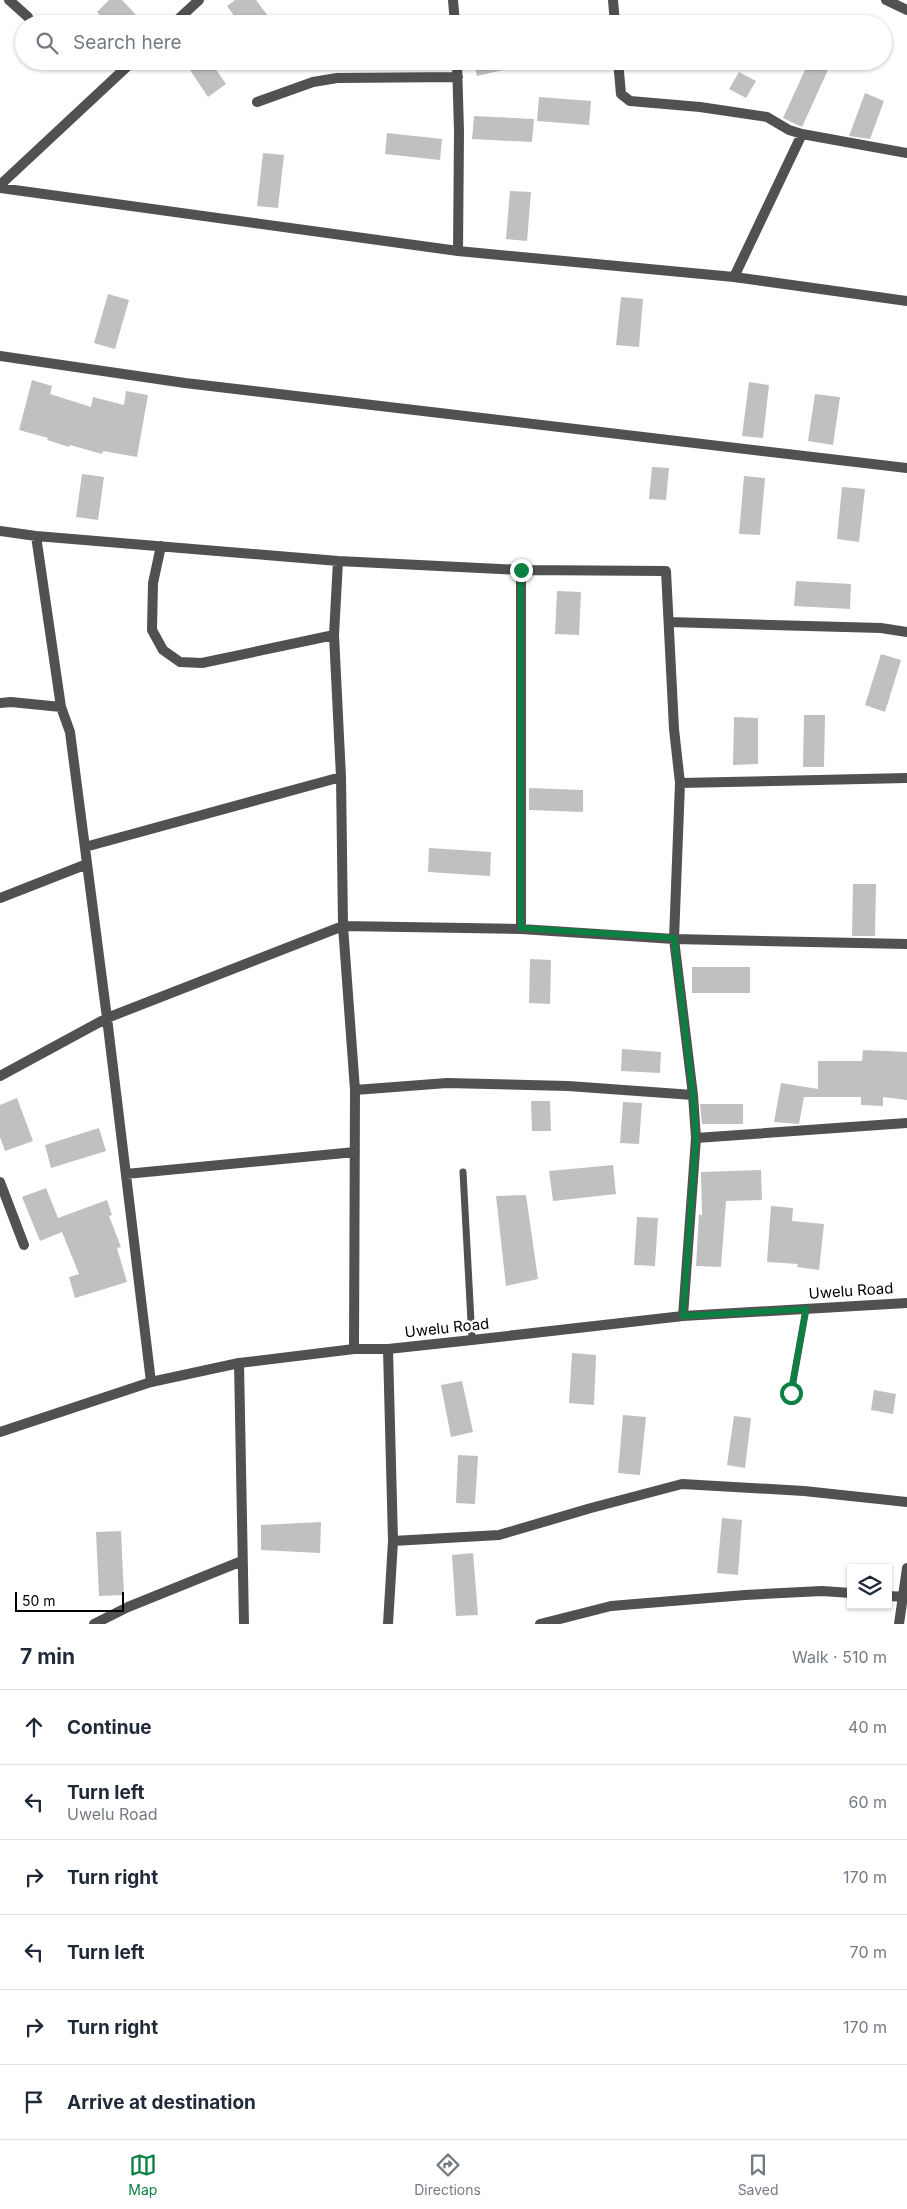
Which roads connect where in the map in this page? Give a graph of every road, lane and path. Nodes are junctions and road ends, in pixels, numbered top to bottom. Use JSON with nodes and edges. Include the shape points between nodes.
{"nodes":[{"id":1,"x":10,"y":0,"type":"edge"},
{"id":2,"x":199,"y":0,"type":"edge"},
{"id":3,"x":453,"y":0,"type":"edge"},
{"id":4,"x":613,"y":0,"type":"edge"},
{"id":5,"x":886,"y":0,"type":"edge"},
{"id":6,"x":907,"y":10,"type":"edge"},
{"id":7,"x":26,"y":15,"type":"edge"},
{"id":8,"x":183,"y":15,"type":"edge"},
{"id":9,"x":454,"y":15,"type":"edge"},
{"id":10,"x":614,"y":15,"type":"edge"},
{"id":11,"x":123,"y":70,"type":"edge"},
{"id":12,"x":458,"y":70,"type":"edge"},
{"id":13,"x":619,"y":70,"type":"edge"},
{"id":14,"x":458,"y":77,"type":"junction"},
{"id":15,"x":257,"y":102,"type":"dead end"},
{"id":16,"x":802,"y":134,"type":"junction"},
{"id":17,"x":907,"y":154,"type":"edge"},
{"id":18,"x":0,"y":186,"type":"edge"},
{"id":19,"x":458,"y":251,"type":"junction"},
{"id":20,"x":734,"y":277,"type":"junction"},
{"id":21,"x":907,"y":301,"type":"edge"},
{"id":22,"x":0,"y":356,"type":"edge"},
{"id":23,"x":907,"y":468,"type":"edge"},
{"id":24,"x":0,"y":531,"type":"edge"},
{"id":25,"x":36,"y":536,"type":"junction"},
{"id":26,"x":160,"y":546,"type":"junction"},
{"id":27,"x":338,"y":561,"type":"junction"},
{"id":28,"x":521,"y":570,"type":"junction"},
{"id":29,"x":669,"y":622,"type":"junction"},
{"id":30,"x":907,"y":632,"type":"edge"},
{"id":31,"x":334,"y":635,"type":"junction"},
{"id":32,"x":0,"y":703,"type":"edge"},
{"id":33,"x":60,"y":707,"type":"junction"},
{"id":34,"x":341,"y":777,"type":"junction"},
{"id":35,"x":907,"y":778,"type":"edge"},
{"id":36,"x":680,"y":783,"type":"junction"},
{"id":37,"x":85,"y":847,"type":"junction"},
{"id":38,"x":87,"y":864,"type":"junction"},
{"id":39,"x":0,"y":898,"type":"edge"},
{"id":40,"x":343,"y":926,"type":"junction"},
{"id":41,"x":521,"y":928,"type":"junction"},
{"id":42,"x":674,"y":938,"type":"junction"},
{"id":43,"x":907,"y":944,"type":"edge"},
{"id":44,"x":107,"y":1018,"type":"junction"},
{"id":45,"x":0,"y":1076,"type":"edge"},
{"id":46,"x":355,"y":1090,"type":"junction"},
{"id":47,"x":693,"y":1095,"type":"junction"},
{"id":48,"x":907,"y":1124,"type":"edge"},
{"id":49,"x":696,"y":1138,"type":"junction"},
{"id":50,"x":355,"y":1152,"type":"junction"},
{"id":51,"x":463,"y":1172,"type":"dead end"},
{"id":52,"x":126,"y":1174,"type":"junction"},
{"id":53,"x":0,"y":1182,"type":"edge"},
{"id":54,"x":24,"y":1245,"type":"dead end"},
{"id":55,"x":907,"y":1302,"type":"edge"},
{"id":56,"x":806,"y":1309,"type":"junction"},
{"id":57,"x":683,"y":1316,"type":"junction"},
{"id":58,"x":472,"y":1340,"type":"junction"},
{"id":59,"x":354,"y":1349,"type":"junction"},
{"id":60,"x":388,"y":1349,"type":"junction"},
{"id":61,"x":239,"y":1363,"type":"junction"},
{"id":62,"x":151,"y":1382,"type":"junction"},
{"id":63,"x":791,"y":1393,"type":"dead end"},
{"id":64,"x":0,"y":1432,"type":"edge"},
{"id":65,"x":907,"y":1502,"type":"edge"},
{"id":66,"x":393,"y":1541,"type":"junction"},
{"id":67,"x":242,"y":1561,"type":"junction"},
{"id":68,"x":907,"y":1568,"type":"edge"},
{"id":69,"x":847,"y":1593,"type":"edge"},
{"id":70,"x":892,"y":1596,"type":"edge"},
{"id":71,"x":905,"y":1597,"type":"edge"},
{"id":72,"x":94,"y":1624,"type":"edge"},
{"id":73,"x":244,"y":1624,"type":"edge"},
{"id":74,"x":388,"y":1624,"type":"edge"},
{"id":75,"x":540,"y":1624,"type":"edge"},
{"id":76,"x":899,"y":1624,"type":"edge"}],
"edges":[{"from":1,"to":7,"type":"street"},
{"from":2,"to":8,"type":"street"},
{"from":3,"to":9,"type":"street"},
{"from":4,"to":10,"type":"street"},
{"from":5,"to":6,"type":"street"},
{"from":11,"to":18,"type":"street"},
{"from":12,"to":14,"type":"street"},
{"from":13,"to":16,"type":"street","via":[[621,94],[630,101],[767,116],[788,130]]},
{"from":14,"to":15,"type":"street","via":[[336,78],[313,82]]},
{"from":14,"to":19,"type":"street"},
{"from":16,"to":17,"type":"street"},
{"from":16,"to":20,"type":"street"},
{"from":18,"to":19,"type":"street"},
{"from":19,"to":20,"type":"street"},
{"from":20,"to":21,"type":"street"},
{"from":22,"to":23,"type":"street","via":[[185,383]]},
{"from":24,"to":25,"type":"street"},
{"from":25,"to":26,"type":"street"},
{"from":25,"to":33,"type":"street"},
{"from":26,"to":27,"type":"street"},
{"from":26,"to":31,"type":"street","via":[[152,630],[163,650],[180,662],[202,663]]},
{"from":27,"to":28,"type":"street"},
{"from":27,"to":31,"type":"street"},
{"from":28,"to":29,"type":"street","via":[[666,571]]},
{"from":28,"to":41,"type":"street"},
{"from":29,"to":30,"type":"street","via":[[881,628]]},
{"from":29,"to":36,"type":"street"},
{"from":31,"to":34,"type":"street"},
{"from":32,"to":33,"type":"street"},
{"from":33,"to":37,"type":"street","via":[[70,732]]},
{"from":34,"to":37,"type":"street"},
{"from":34,"to":40,"type":"street"},
{"from":35,"to":36,"type":"street"},
{"from":36,"to":42,"type":"street"},
{"from":37,"to":38,"type":"street"},
{"from":38,"to":39,"type":"street"},
{"from":38,"to":44,"type":"street"},
{"from":40,"to":41,"type":"street"},
{"from":40,"to":44,"type":"street"},
{"from":40,"to":46,"type":"street"},
{"from":41,"to":42,"type":"street"},
{"from":42,"to":43,"type":"street"},
{"from":42,"to":47,"type":"street"},
{"from":44,"to":45,"type":"street"},
{"from":44,"to":52,"type":"street"},
{"from":46,"to":47,"type":"street","via":[[447,1083],[568,1086]]},
{"from":46,"to":50,"type":"street"},
{"from":47,"to":49,"type":"street"},
{"from":48,"to":49,"type":"street"},
{"from":49,"to":57,"type":"street"},
{"from":50,"to":52,"type":"street"},
{"from":50,"to":59,"type":"street"},
{"from":51,"to":58,"type":"lane"},
{"from":52,"to":62,"type":"street"},
{"from":53,"to":54,"type":"street"},
{"from":55,"to":56,"type":"street","name":"Uwelu Road"},
{"from":56,"to":57,"type":"street","name":"Uwelu Road"},
{"from":56,"to":63,"type":"lane"},
{"from":57,"to":58,"type":"street","name":"Uwelu Road"},
{"from":58,"to":60,"type":"street","name":"Uwelu Road"},
{"from":59,"to":60,"type":"street","name":"Uwelu Road"},
{"from":59,"to":61,"type":"street","name":"Uwelu Road"},
{"from":60,"to":66,"type":"street"},
{"from":61,"to":62,"type":"street","name":"Uwelu Road"},
{"from":61,"to":67,"type":"street"},
{"from":62,"to":64,"type":"street","name":"Uwelu Road"},
{"from":65,"to":66,"type":"street","via":[[804,1491],[682,1484],[499,1535]]},
{"from":66,"to":74,"type":"street"},
{"from":67,"to":72,"type":"street"},
{"from":67,"to":73,"type":"street"},
{"from":68,"to":71,"type":"street"},
{"from":69,"to":75,"type":"street","via":[[745,1595],[611,1606]]},
{"from":70,"to":71,"type":"street"},
{"from":71,"to":76,"type":"street"}]}
